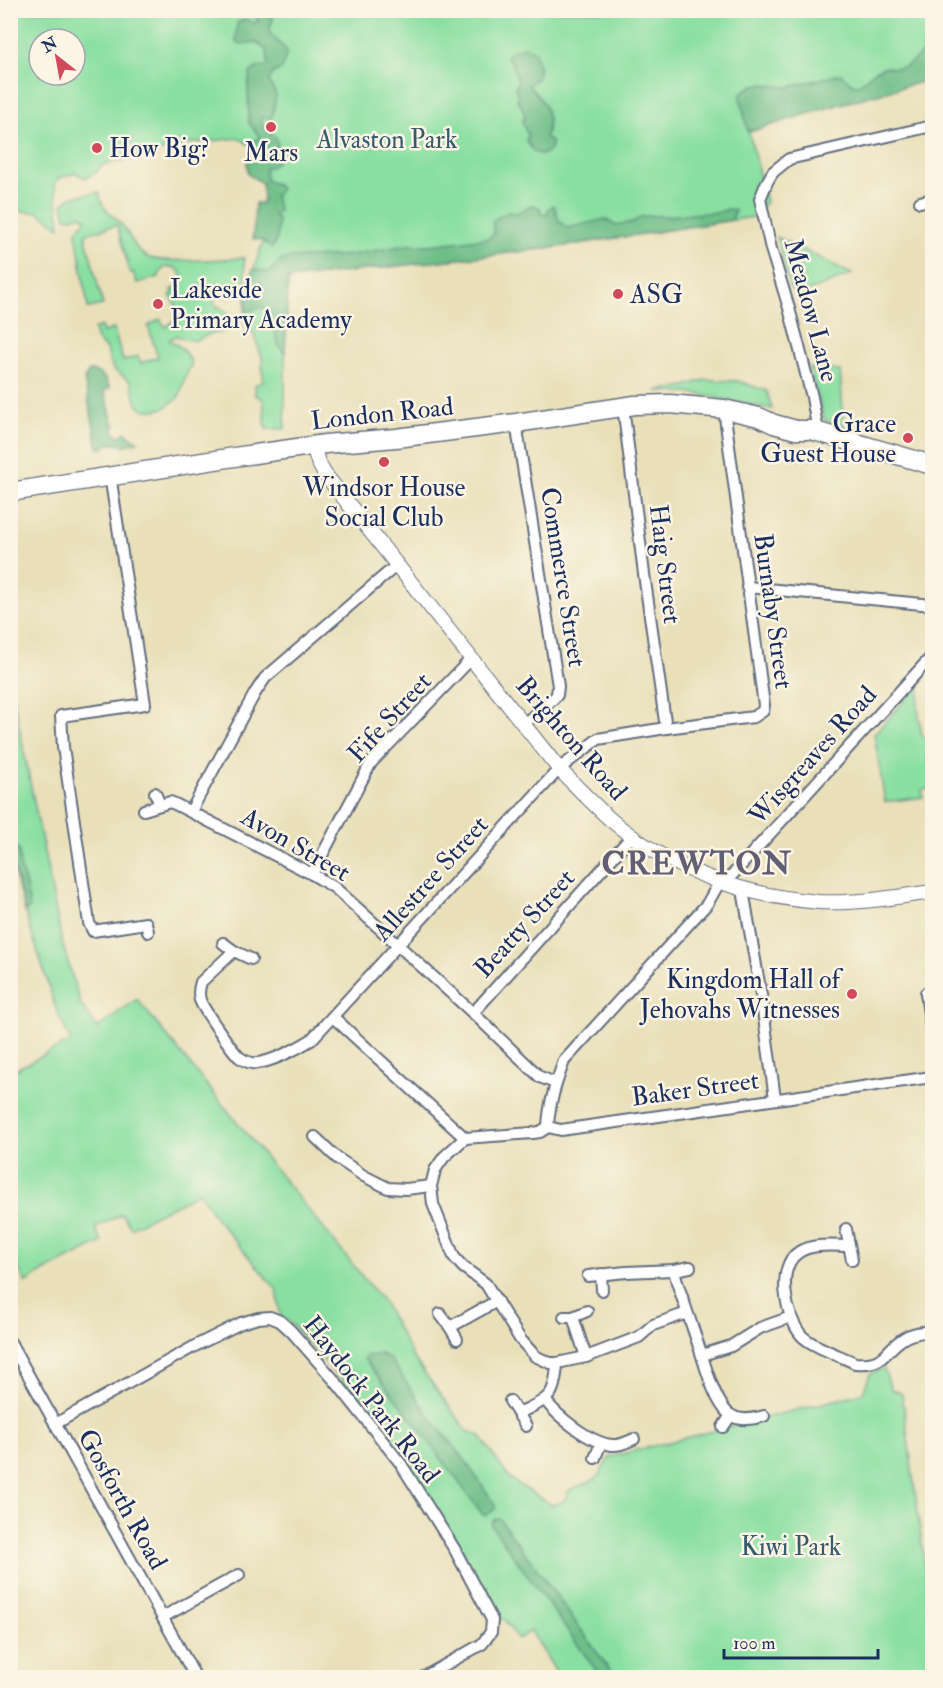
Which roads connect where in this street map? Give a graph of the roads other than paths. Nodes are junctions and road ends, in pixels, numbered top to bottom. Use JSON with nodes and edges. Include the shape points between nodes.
{"nodes":[{"id":1,"x":933,"y":126,"type":"edge"},
{"id":2,"x":933,"y":198,"type":"edge"},
{"id":3,"x":920,"y":202,"type":"dead end"},
{"id":4,"x":623,"y":406,"type":"junction"},
{"id":5,"x":724,"y":409,"type":"junction"},
{"id":6,"x":516,"y":423,"type":"junction"},
{"id":7,"x":814,"y":431,"type":"junction"},
{"id":8,"x":313,"y":446,"type":"junction"},
{"id":9,"x":933,"y":465,"type":"edge"},
{"id":10,"x":110,"y":475,"type":"junction"},
{"id":11,"x":10,"y":492,"type":"edge"},
{"id":12,"x":398,"y":564,"type":"junction"},
{"id":13,"x":747,"y":587,"type":"junction"},
{"id":14,"x":933,"y":605,"type":"edge"},
{"id":15,"x":933,"y":656,"type":"edge"},
{"id":16,"x":472,"y":658,"type":"junction"},
{"id":17,"x":524,"y":724,"type":"junction"},
{"id":18,"x":666,"y":728,"type":"junction"},
{"id":19,"x":560,"y":769,"type":"junction"},
{"id":20,"x":155,"y":793,"type":"dead end"},
{"id":21,"x":160,"y":805,"type":"junction"},
{"id":22,"x":144,"y":810,"type":"dead end"},
{"id":23,"x":191,"y":811,"type":"junction"},
{"id":24,"x":632,"y":836,"type":"junction"},
{"id":25,"x":312,"y":874,"type":"junction"},
{"id":26,"x":722,"y":884,"type":"junction"},
{"id":27,"x":743,"y":890,"type":"junction"},
{"id":28,"x":933,"y":892,"type":"edge"},
{"id":29,"x":148,"y":932,"type":"dead end"},
{"id":30,"x":223,"y":943,"type":"dead end"},
{"id":31,"x":398,"y":946,"type":"junction"},
{"id":32,"x":234,"y":951,"type":"junction"},
{"id":33,"x":251,"y":959,"type":"dead end"},
{"id":34,"x":933,"y":989,"type":"edge"},
{"id":35,"x":473,"y":1013,"type":"junction"},
{"id":36,"x":333,"y":1017,"type":"junction"},
{"id":37,"x":933,"y":1035,"type":"edge"},
{"id":38,"x":933,"y":1077,"type":"edge"},
{"id":39,"x":555,"y":1083,"type":"junction"},
{"id":40,"x":775,"y":1099,"type":"junction"},
{"id":41,"x":548,"y":1127,"type":"junction"},
{"id":42,"x":315,"y":1137,"type":"dead end"},
{"id":43,"x":465,"y":1138,"type":"junction"},
{"id":44,"x":431,"y":1186,"type":"junction"},
{"id":45,"x":846,"y":1230,"type":"dead end"},
{"id":46,"x":849,"y":1246,"type":"junction"},
{"id":47,"x":852,"y":1260,"type":"dead end"},
{"id":48,"x":690,"y":1267,"type":"dead end"},
{"id":49,"x":674,"y":1270,"type":"junction"},
{"id":50,"x":602,"y":1274,"type":"junction"},
{"id":51,"x":588,"y":1276,"type":"dead end"},
{"id":52,"x":602,"y":1290,"type":"dead end"},
{"id":53,"x":497,"y":1301,"type":"junction"},
{"id":54,"x":587,"y":1311,"type":"dead end"},
{"id":55,"x":687,"y":1313,"type":"junction"},
{"id":56,"x":440,"y":1314,"type":"dead end"},
{"id":57,"x":791,"y":1317,"type":"junction"},
{"id":58,"x":450,"y":1327,"type":"junction"},
{"id":59,"x":933,"y":1331,"type":"edge"},
{"id":60,"x":457,"y":1339,"type":"dead end"},
{"id":61,"x":10,"y":1342,"type":"edge"},
{"id":62,"x":702,"y":1355,"type":"junction"},
{"id":63,"x":586,"y":1357,"type":"junction"},
{"id":64,"x":557,"y":1363,"type":"junction"},
{"id":65,"x":545,"y":1400,"type":"junction"},
{"id":66,"x":510,"y":1401,"type":"dead end"},
{"id":67,"x":519,"y":1413,"type":"junction"},
{"id":68,"x":731,"y":1416,"type":"junction"},
{"id":69,"x":764,"y":1416,"type":"dead end"},
{"id":70,"x":55,"y":1424,"type":"junction"},
{"id":71,"x":526,"y":1426,"type":"dead end"},
{"id":72,"x":723,"y":1428,"type":"dead end"},
{"id":73,"x":634,"y":1439,"type":"dead end"},
{"id":74,"x":601,"y":1443,"type":"junction"},
{"id":75,"x":595,"y":1458,"type":"dead end"},
{"id":76,"x":240,"y":1575,"type":"dead end"},
{"id":77,"x":163,"y":1617,"type":"junction"},
{"id":78,"x":196,"y":1677,"type":"edge"},
{"id":79,"x":422,"y":1677,"type":"edge"}],
"edges":[{"from":1,"to":7,"type":"street","name":"Meadow Lane","via":[[789,159],[773,172],[760,199],[810,389],[816,415]]},
{"from":2,"to":3,"type":"street"},
{"from":4,"to":5,"type":"main road","name":"London Road","via":[[670,404]]},
{"from":4,"to":6,"type":"main road","name":"London Road"},
{"from":4,"to":18,"type":"street","name":"Haig Street"},
{"from":5,"to":7,"type":"main road","name":"London Road","via":[[759,417],[774,416]]},
{"from":5,"to":13,"type":"street","name":"Burnaby Street"},
{"from":6,"to":8,"type":"main road","name":"London Road"},
{"from":6,"to":17,"type":"street","name":"Commerce Street","via":[[558,686],[553,699]]},
{"from":7,"to":9,"type":"main road","name":"London Road"},
{"from":8,"to":10,"type":"main road","name":"London Road"},
{"from":8,"to":12,"type":"street","name":"Brighton Road","via":[[324,473]]},
{"from":10,"to":11,"type":"main road","name":"London Road"},
{"from":10,"to":29,"type":"street","via":[[146,704],[61,716],[63,747],[89,923],[93,931],[146,923]]},
{"from":12,"to":16,"type":"street","name":"Brighton Road"},
{"from":12,"to":23,"type":"street","via":[[265,678]]},
{"from":13,"to":14,"type":"street"},
{"from":13,"to":18,"type":"street","name":"Burnaby Street","via":[[763,711],[754,717]]},
{"from":15,"to":26,"type":"street","name":"Wisgreaves Road"},
{"from":16,"to":17,"type":"street","name":"Brighton Road"},
{"from":16,"to":25,"type":"street","name":"Fife Street","via":[[370,763]]},
{"from":17,"to":19,"type":"street","name":"Brighton Road"},
{"from":18,"to":19,"type":"street","name":"Burnaby Street","via":[[598,740]]},
{"from":19,"to":24,"type":"street","name":"Brighton Road","via":[[593,804]]},
{"from":19,"to":31,"type":"street","name":"Allestree Street"},
{"from":20,"to":21,"type":"street"},
{"from":21,"to":22,"type":"street","name":"Avon Street"},
{"from":21,"to":23,"type":"street","name":"Avon Street","via":[[170,802]]},
{"from":23,"to":25,"type":"street","name":"Avon Street"},
{"from":24,"to":26,"type":"street","name":"Brighton Road"},
{"from":24,"to":35,"type":"street","name":"Beatty Street"},
{"from":25,"to":31,"type":"street","name":"Avon Street","via":[[335,888]]},
{"from":26,"to":27,"type":"street","name":"Brighton Road"},
{"from":26,"to":39,"type":"street","name":"Wisgreaves Road","via":[[564,1061]]},
{"from":27,"to":28,"type":"street","name":"Brighton Road","via":[[819,902]]},
{"from":27,"to":40,"type":"street"},
{"from":30,"to":32,"type":"street"},
{"from":31,"to":35,"type":"street","name":"Avon Street"},
{"from":31,"to":36,"type":"street","name":"Allestree Street"},
{"from":32,"to":33,"type":"street"},
{"from":32,"to":36,"type":"street","name":"Allestree Street","via":[[201,982],[199,996],[244,1060],[259,1063],[301,1046]]},
{"from":34,"to":37,"type":"street","via":[[926,993]]},
{"from":35,"to":39,"type":"street","name":"Avon Street","via":[[540,1077]]},
{"from":36,"to":43,"type":"street"},
{"from":38,"to":40,"type":"street","name":"Baker Street"},
{"from":39,"to":41,"type":"street","name":"Wisgreaves Road"},
{"from":40,"to":41,"type":"street","name":"Baker Street","via":[[561,1130]]},
{"from":41,"to":43,"type":"street","name":"Baker Street","via":[[533,1133]]},
{"from":42,"to":44,"type":"street","via":[[337,1158],[388,1188]]},
{"from":43,"to":44,"type":"street","via":[[439,1163]]},
{"from":44,"to":53,"type":"street","via":[[433,1204],[454,1257],[486,1284]]},
{"from":45,"to":46,"type":"street"},
{"from":46,"to":47,"type":"street"},
{"from":46,"to":57,"type":"street","via":[[814,1246],[791,1259],[786,1279]]},
{"from":48,"to":49,"type":"street"},
{"from":49,"to":50,"type":"street"},
{"from":49,"to":55,"type":"street"},
{"from":50,"to":51,"type":"street"},
{"from":50,"to":52,"type":"street"},
{"from":53,"to":58,"type":"street"},
{"from":53,"to":64,"type":"street","via":[[531,1352]]},
{"from":54,"to":63,"type":"street","via":[[569,1317]]},
{"from":55,"to":62,"type":"street"},
{"from":55,"to":63,"type":"street"},
{"from":56,"to":58,"type":"street"},
{"from":57,"to":59,"type":"street","via":[[807,1340],[861,1364],[882,1359],[903,1338]]},
{"from":57,"to":62,"type":"street","via":[[760,1328],[731,1346]]},
{"from":58,"to":60,"type":"street"},
{"from":61,"to":70,"type":"street","name":"Gosforth Road"},
{"from":62,"to":68,"type":"street","via":[[710,1382]]},
{"from":63,"to":64,"type":"street"},
{"from":64,"to":65,"type":"street","via":[[555,1385]]},
{"from":65,"to":67,"type":"street"},
{"from":65,"to":74,"type":"street","via":[[566,1422]]},
{"from":66,"to":67,"type":"street"},
{"from":67,"to":71,"type":"street"},
{"from":68,"to":69,"type":"street","via":[[753,1420]]},
{"from":68,"to":72,"type":"street"},
{"from":70,"to":77,"type":"street","name":"Gosforth Road"},
{"from":70,"to":79,"type":"street","name":"Haydock Park Road","via":[[242,1323],[270,1317],[280,1321],[335,1381],[401,1464],[455,1550],[492,1620],[491,1632],[482,1644]]},
{"from":73,"to":74,"type":"street","via":[[616,1445]]},
{"from":74,"to":75,"type":"street"},
{"from":76,"to":77,"type":"street"},
{"from":77,"to":78,"type":"street","name":"Gosforth Road"}]}
